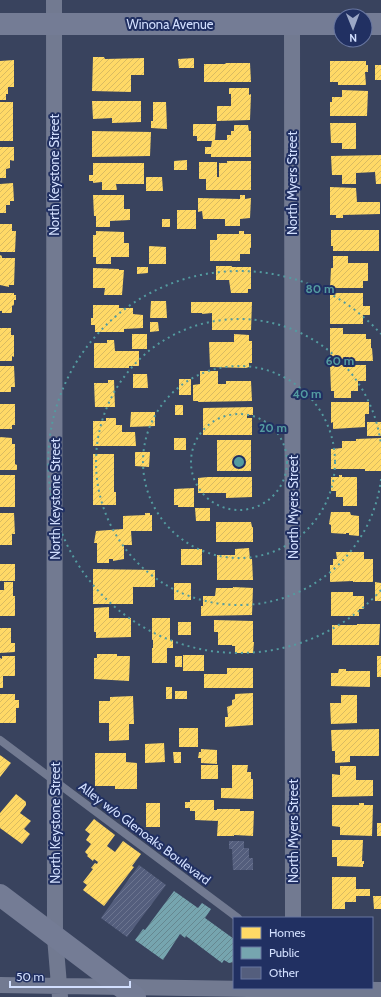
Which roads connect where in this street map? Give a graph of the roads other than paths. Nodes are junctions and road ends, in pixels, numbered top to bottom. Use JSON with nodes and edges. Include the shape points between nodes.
{"nodes":[{"id":1,"x":54,"y":0,"type":"edge"},
{"id":2,"x":0,"y":24,"type":"edge"},
{"id":3,"x":54,"y":24,"type":"junction"},
{"id":4,"x":292,"y":24,"type":"junction"},
{"id":5,"x":333,"y":24,"type":"edge"},
{"id":6,"x":0,"y":740,"type":"edge"},
{"id":7,"x":55,"y":780,"type":"junction"},
{"id":8,"x":0,"y":895,"type":"edge"},
{"id":9,"x":237,"y":917,"type":"edge"},
{"id":10,"x":293,"y":917,"type":"edge"},
{"id":11,"x":55,"y":937,"type":"junction"},
{"id":12,"x":0,"y":985,"type":"edge"},
{"id":13,"x":381,"y":990,"type":"edge"},
{"id":14,"x":59,"y":991,"type":"edge"},
{"id":15,"x":297,"y":991,"type":"edge"},
{"id":16,"x":128,"y":992,"type":"edge"},
{"id":17,"x":244,"y":993,"type":"edge"}],
"edges":[{"from":1,"to":3,"type":"street","name":"North Keystone Street"},
{"from":2,"to":3,"type":"street","name":"Winona Avenue"},
{"from":3,"to":4,"type":"street","name":"Winona Avenue"},
{"from":3,"to":7,"type":"street","name":"North Keystone Street"},
{"from":4,"to":5,"type":"street","name":"Winona Avenue"},
{"from":4,"to":10,"type":"street","name":"North Myers Street"},
{"from":6,"to":7,"type":"lane","name":"Alley w/o Glenoaks Boulevard"},
{"from":7,"to":9,"type":"lane","name":"Alley w/o Glenoaks Boulevard"},
{"from":7,"to":11,"type":"street","name":"North Keystone Street"},
{"from":8,"to":11,"type":"street"},
{"from":11,"to":14,"type":"street","name":"North Keystone Street"},
{"from":11,"to":16,"type":"street"},
{"from":12,"to":14,"type":"street"},
{"from":13,"to":15,"type":"street"},
{"from":14,"to":16,"type":"street"},
{"from":15,"to":17,"type":"street"},
{"from":16,"to":17,"type":"street"}]}
